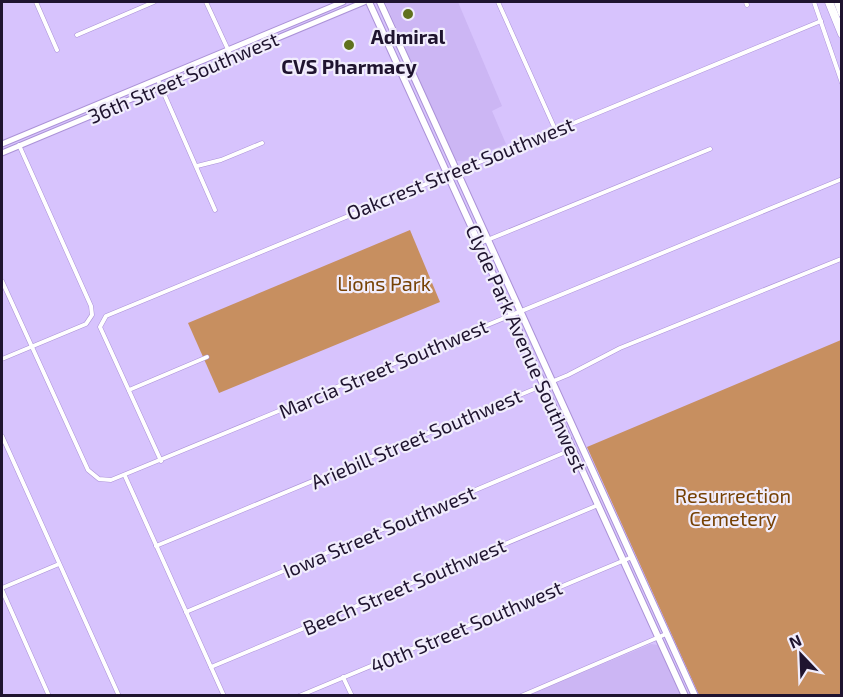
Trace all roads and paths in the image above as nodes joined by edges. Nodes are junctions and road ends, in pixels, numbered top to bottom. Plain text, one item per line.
1 (36, 2) edge
2 (154, 2) edge
3 (206, 2) edge
4 (343, 2) edge
5 (364, 2) edge
6 (369, 2) edge
7 (380, 2) edge
8 (498, 2) edge
9 (814, 2) edge
10 (829, 2) edge
11 (838, 2) edge
12 (842, 13) edge
13 (821, 21) junction
14 (842, 34) edge
15 (78, 35) dead end
16 (57, 50) dead end
17 (229, 53) junction
18 (158, 80) junction
19 (842, 83) edge
20 (162, 87) junction
21 (555, 129) junction
22 (262, 143) dead end
23 (2, 144) edge
24 (19, 146) junction
25 (710, 149) dead end
26 (2, 153) edge
27 (196, 166) junction
28 (457, 169) junction
29 (448, 173) junction
30 (842, 179) edge
31 (215, 210) dead end
32 (488, 239) junction
33 (480, 243) junction
34 (841, 259) edge
35 (2, 281) edge
36 (520, 311) junction
37 (512, 315) junction
38 (32, 347) junction
39 (207, 357) dead end
40 (2, 359) edge
41 (552, 381) junction
42 (543, 385) junction
43 (129, 390) junction
44 (2, 436) edge
45 (573, 449) junction
46 (161, 461) junction
47 (125, 476) junction
48 (598, 505) junction
49 (156, 546) junction
50 (632, 557) junction
51 (623, 561) junction
52 (59, 564) junction
53 (2, 589) edge
54 (186, 612) junction
55 (667, 634) junction
56 (658, 638) junction
57 (211, 667) junction
58 (344, 677) junction
59 (49, 696) edge
60 (119, 696) edge
61 (224, 696) edge
62 (299, 696) edge
63 (352, 696) edge
64 (521, 696) edge
65 (685, 696) edge
66 (695, 696) edge

1 - 16 street
2 - 15 street
3 - 17 street
4 - 17 street, 36th Street Southwest
5 - 17 street, 36th Street Southwest
6 - 29 main road, Clyde Park Avenue Southwest
7 - 28 main road, Clyde Park Avenue Southwest
8 - 21 street
9 - 13 street
10 - 14 highway
11 - 12 highway
13 - 19 street
13 - 21 street, Oakcrest Street Southwest
17 - 18 street, 36th Street Southwest
17 - 20 street, 36th Street Southwest
18 - 20 street
18 - 23 street, 36th Street Southwest
20 - 24 street, 36th Street Southwest
20 - 27 street
21 - 28 street, Oakcrest Street Southwest
22 - 27 street
24 - 26 street, 36th Street Southwest
24 - 38 street
25 - 32 street
27 - 31 street
28 - 29 street, Oakcrest Street Southwest
28 - 32 main road, Clyde Park Avenue Southwest
29 - 33 main road, Clyde Park Avenue Southwest
29 - 43 street, Oakcrest Street Southwest
30 - 36 street, Marcia Street Southwest
32 - 33 street
32 - 36 main road, Clyde Park Avenue Southwest
33 - 37 main road, Clyde Park Avenue Southwest
34 - 41 street, Ariebill Street Southwest
35 - 38 street
36 - 37 street, Marcia Street Southwest
36 - 41 main road, Clyde Park Avenue Southwest
37 - 42 main road, Clyde Park Avenue Southwest
37 - 46 street, Marcia Street Southwest
38 - 40 street
38 - 47 street, Marcia Street Southwest
39 - 43 street
41 - 42 street, Ariebill Street Southwest
41 - 50 main road, Clyde Park Avenue Southwest
42 - 45 main road, Clyde Park Avenue Southwest
42 - 49 street, Ariebill Street Southwest
43 - 46 street
44 - 52 street
45 - 48 main road, Clyde Park Avenue Southwest
45 - 54 street, Iowa Street Southwest
46 - 47 street, Marcia Street Southwest
47 - 49 street
48 - 51 main road, Clyde Park Avenue Southwest
48 - 57 street, Beech Street Southwest
49 - 54 street
50 - 51 street, 40th Street Southwest
50 - 55 main road, Clyde Park Avenue Southwest
51 - 56 main road, Clyde Park Avenue Southwest
51 - 58 street, 40th Street Southwest
52 - 53 street
52 - 60 street
53 - 59 street
54 - 57 street
55 - 56 street
55 - 66 main road, Clyde Park Avenue Southwest
56 - 64 street
56 - 65 main road, Clyde Park Avenue Southwest
57 - 61 street
58 - 62 street, 40th Street Southwest
58 - 63 street

